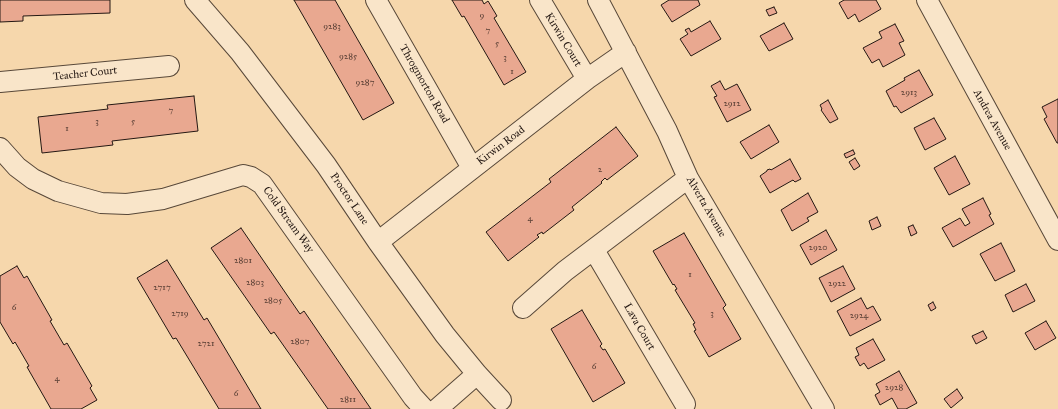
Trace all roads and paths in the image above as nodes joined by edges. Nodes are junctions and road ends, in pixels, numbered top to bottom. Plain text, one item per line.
1 (195, 0) edge
2 (376, 0) edge
3 (540, 0) edge
4 (598, 0) edge
5 (927, 0) edge
6 (626, 52) junction
7 (169, 66) dead end
8 (587, 80) junction
9 (0, 82) edge
10 (0, 148) edge
11 (472, 168) junction
12 (688, 178) junction
13 (1058, 240) edge
14 (378, 242) junction
15 (594, 250) junction
16 (523, 308) dead end
17 (477, 374) junction
18 (501, 400) dead end
19 (685, 404) dead end
20 (424, 409) edge
21 (437, 409) edge
22 (824, 409) edge

1 - 14 street, Proctor Lane
2 - 11 street, Throgmorton Road
3 - 8 street, Kirwin Court
4 - 6 street, Alverta Avenue
5 - 13 street, Andrea Avenue
6 - 8 street, Kirwin Road
6 - 12 street, Alverta Avenue
7 - 9 street, Teacher Court
8 - 11 street, Kirwin Road
10 - 20 street, Cold Stream Way
11 - 14 street, Kirwin Road
12 - 15 street
12 - 22 street, Alverta Avenue
14 - 17 street, Proctor Lane
15 - 16 street
15 - 19 street, Lava Court
17 - 18 street, Proctor Lane
17 - 21 street

